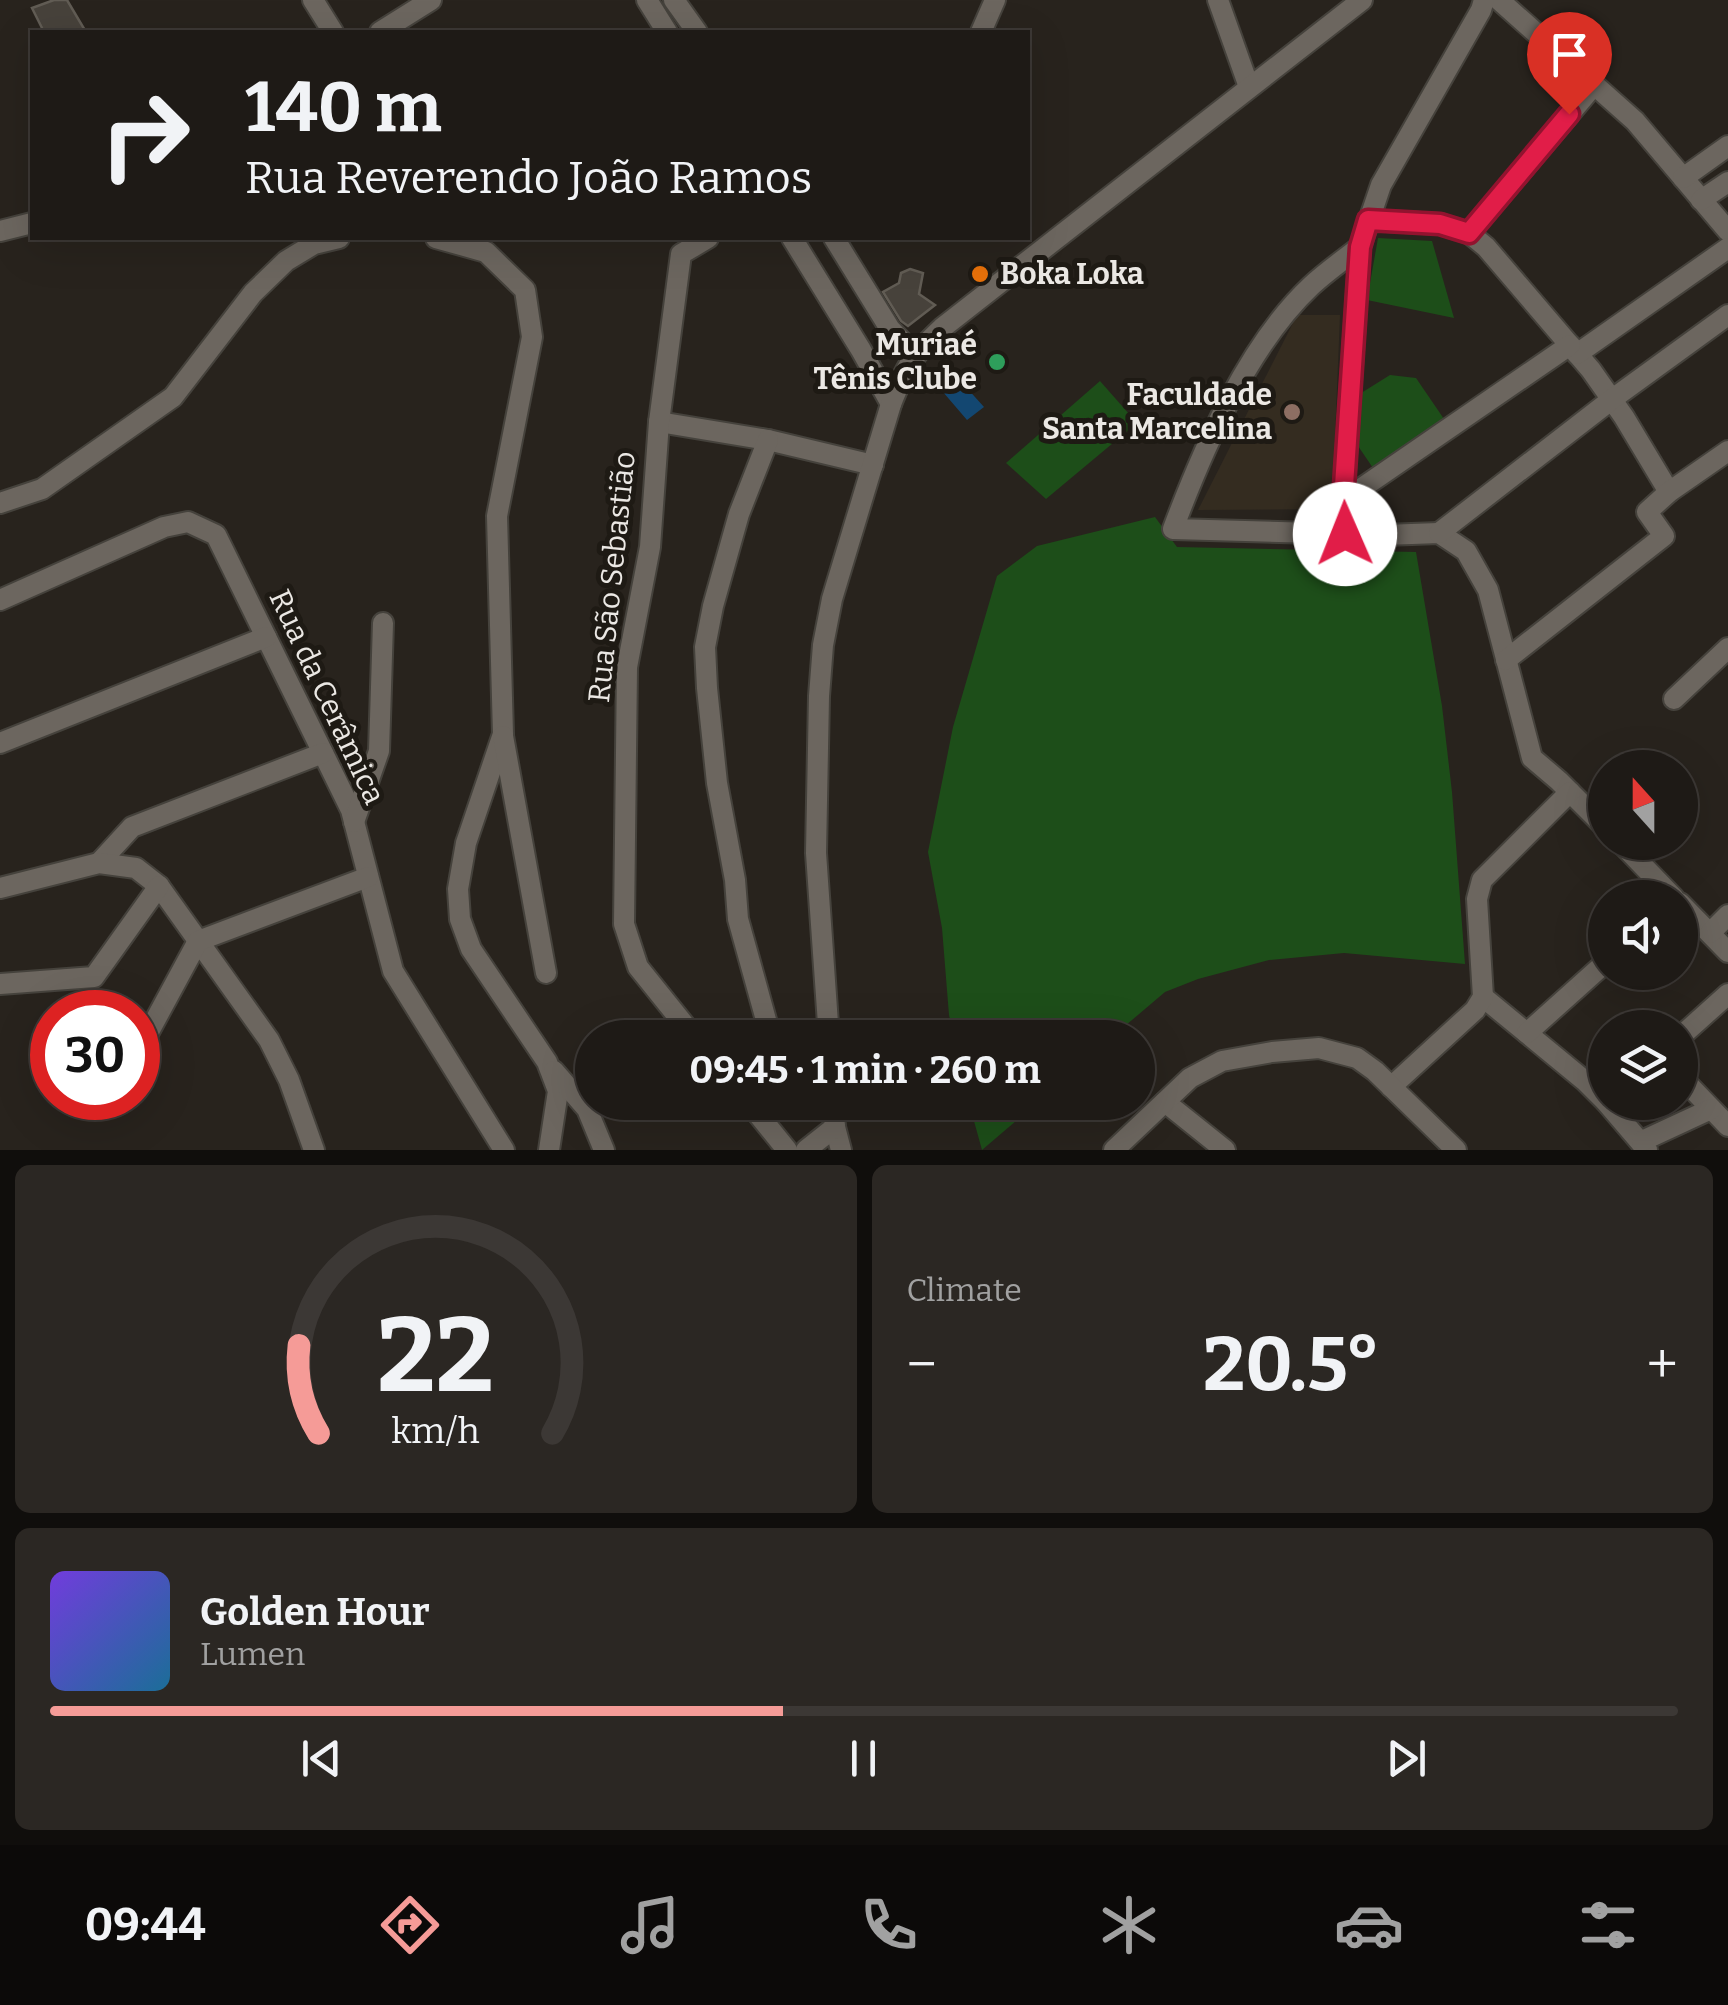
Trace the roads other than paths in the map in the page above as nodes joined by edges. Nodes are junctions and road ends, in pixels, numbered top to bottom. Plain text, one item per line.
1 (313, 0) edge
2 (431, 0) edge
3 (647, 0) edge
4 (674, 0) edge
5 (995, 0) edge
6 (1218, 0) edge
7 (1362, 0) edge
8 (1484, 0) edge
9 (1499, 0) edge
10 (333, 30) edge
11 (383, 30) edge
12 (666, 30) edge
13 (695, 30) edge
14 (982, 30) edge
15 (1594, 84) junction
16 (1249, 87) junction
17 (1728, 146) edge
18 (1683, 178) junction
19 (1728, 182) edge
20 (1702, 200) junction
21 (1368, 220) junction
22 (30, 224) edge
23 (0, 231) edge
24 (1728, 231) edge
25 (1469, 233) junction
26 (330, 240) edge
27 (443, 240) edge
28 (705, 240) edge
29 (793, 240) edge
30 (831, 240) edge
31 (835, 240) edge
32 (1360, 247) junction
33 (1728, 248) edge
34 (804, 258) junction
35 (1728, 315) edge
36 (1574, 350) junction
37 (914, 354) junction
38 (1612, 400) junction
39 (891, 404) junction
40 (659, 422) junction
41 (768, 440) junction
42 (1728, 451) edge
43 (872, 465) junction
44 (1669, 492) junction
45 (1343, 501) junction
46 (0, 502) edge
47 (1439, 533) junction
48 (1345, 534) junction
49 (0, 600) edge
50 (383, 623) dead end
51 (266, 637) junction
52 (1728, 648) edge
53 (1506, 660) junction
54 (1674, 699) dead end
55 (503, 734) junction
56 (0, 743) edge
57 (323, 754) junction
58 (1570, 792) junction
59 (1588, 810) edge
60 (354, 822) junction
61 (1637, 860) edge
62 (99, 863) junction
63 (368, 877) junction
64 (1657, 880) edge
65 (159, 886) junction
66 (0, 888) edge
67 (1728, 915) edge
68 (1698, 921) edge
69 (1710, 933) junction
70 (198, 941) junction
71 (1728, 952) edge
72 (546, 973) dead end
73 (1588, 978) edge
74 (0, 984) edge
75 (1728, 994) edge
76 (1483, 997) junction
77 (160, 1011) edge
78 (681, 1020) edge
79 (766, 1020) edge
80 (828, 1020) edge
81 (1698, 1021) edge
82 (1527, 1033) junction
83 (546, 1062) junction
84 (1588, 1083) edge
85 (1391, 1087) junction
86 (1698, 1095) edge
87 (1166, 1102) junction
88 (1711, 1109) junction
89 (763, 1120) edge
90 (834, 1120) edge
91 (1622, 1120) edge
92 (1728, 1126) edge
93 (835, 1127) junction
94 (1644, 1145) edge
95 (314, 1150) edge
96 (504, 1150) edge
97 (548, 1150) edge
98 (604, 1150) edge
99 (788, 1150) edge
100 (806, 1150) edge
101 (841, 1150) edge
102 (1114, 1150) edge
103 (1225, 1150) edge
104 (1456, 1150) edge

1 - 10 street
2 - 11 street
3 - 12 street
4 - 13 street
5 - 14 street
6 - 16 street
7 - 16 street
8 - 21 street
9 - 15 street
15 - 18 street
15 - 25 street
16 - 37 street
17 - 18 street
18 - 20 street
19 - 20 street
20 - 24 street
21 - 25 street
21 - 32 street
22 - 23 street
25 - 36 street
26 - 46 street
27 - 55 street
28 - 40 street, Rua São Sebastião
29 - 34 street
30 - 34 street
31 - 37 street
32 - 45 street
32 - 48 street
33 - 36 street
34 - 39 street
35 - 38 street
36 - 38 street
36 - 45 street
37 - 39 street
38 - 44 street
38 - 47 street
39 - 43 street
40 - 41 street
40 - 78 street, Rua São Sebastião
41 - 43 street
41 - 79 street
42 - 44 street
43 - 80 street
44 - 53 street
45 - 48 street
47 - 48 street
47 - 53 street
49 - 51 street, Rua da Cerâmica
50 - 60 street
51 - 56 street
51 - 57 street, Rua da Cerâmica
52 - 54 street
53 - 58 street
55 - 72 street
55 - 83 street
57 - 60 street, Rua da Cerâmica
57 - 62 street
58 - 59 street
58 - 76 street
60 - 63 street, Rua da Cerâmica
61 - 64 street
62 - 65 street
62 - 66 street
63 - 70 street
63 - 96 street, Rua da Cerâmica
65 - 70 street
65 - 74 street
67 - 69 street
68 - 69 street
69 - 71 street
70 - 77 street
70 - 95 street
73 - 82 street
75 - 81 street
76 - 82 street
76 - 85 street
82 - 84 street
83 - 97 street
83 - 98 street
85 - 87 street
85 - 104 street
86 - 88 street
87 - 102 street
87 - 103 street
88 - 92 street
88 - 94 street
89 - 99 street
90 - 93 street
91 - 94 street
93 - 100 street
93 - 101 street

